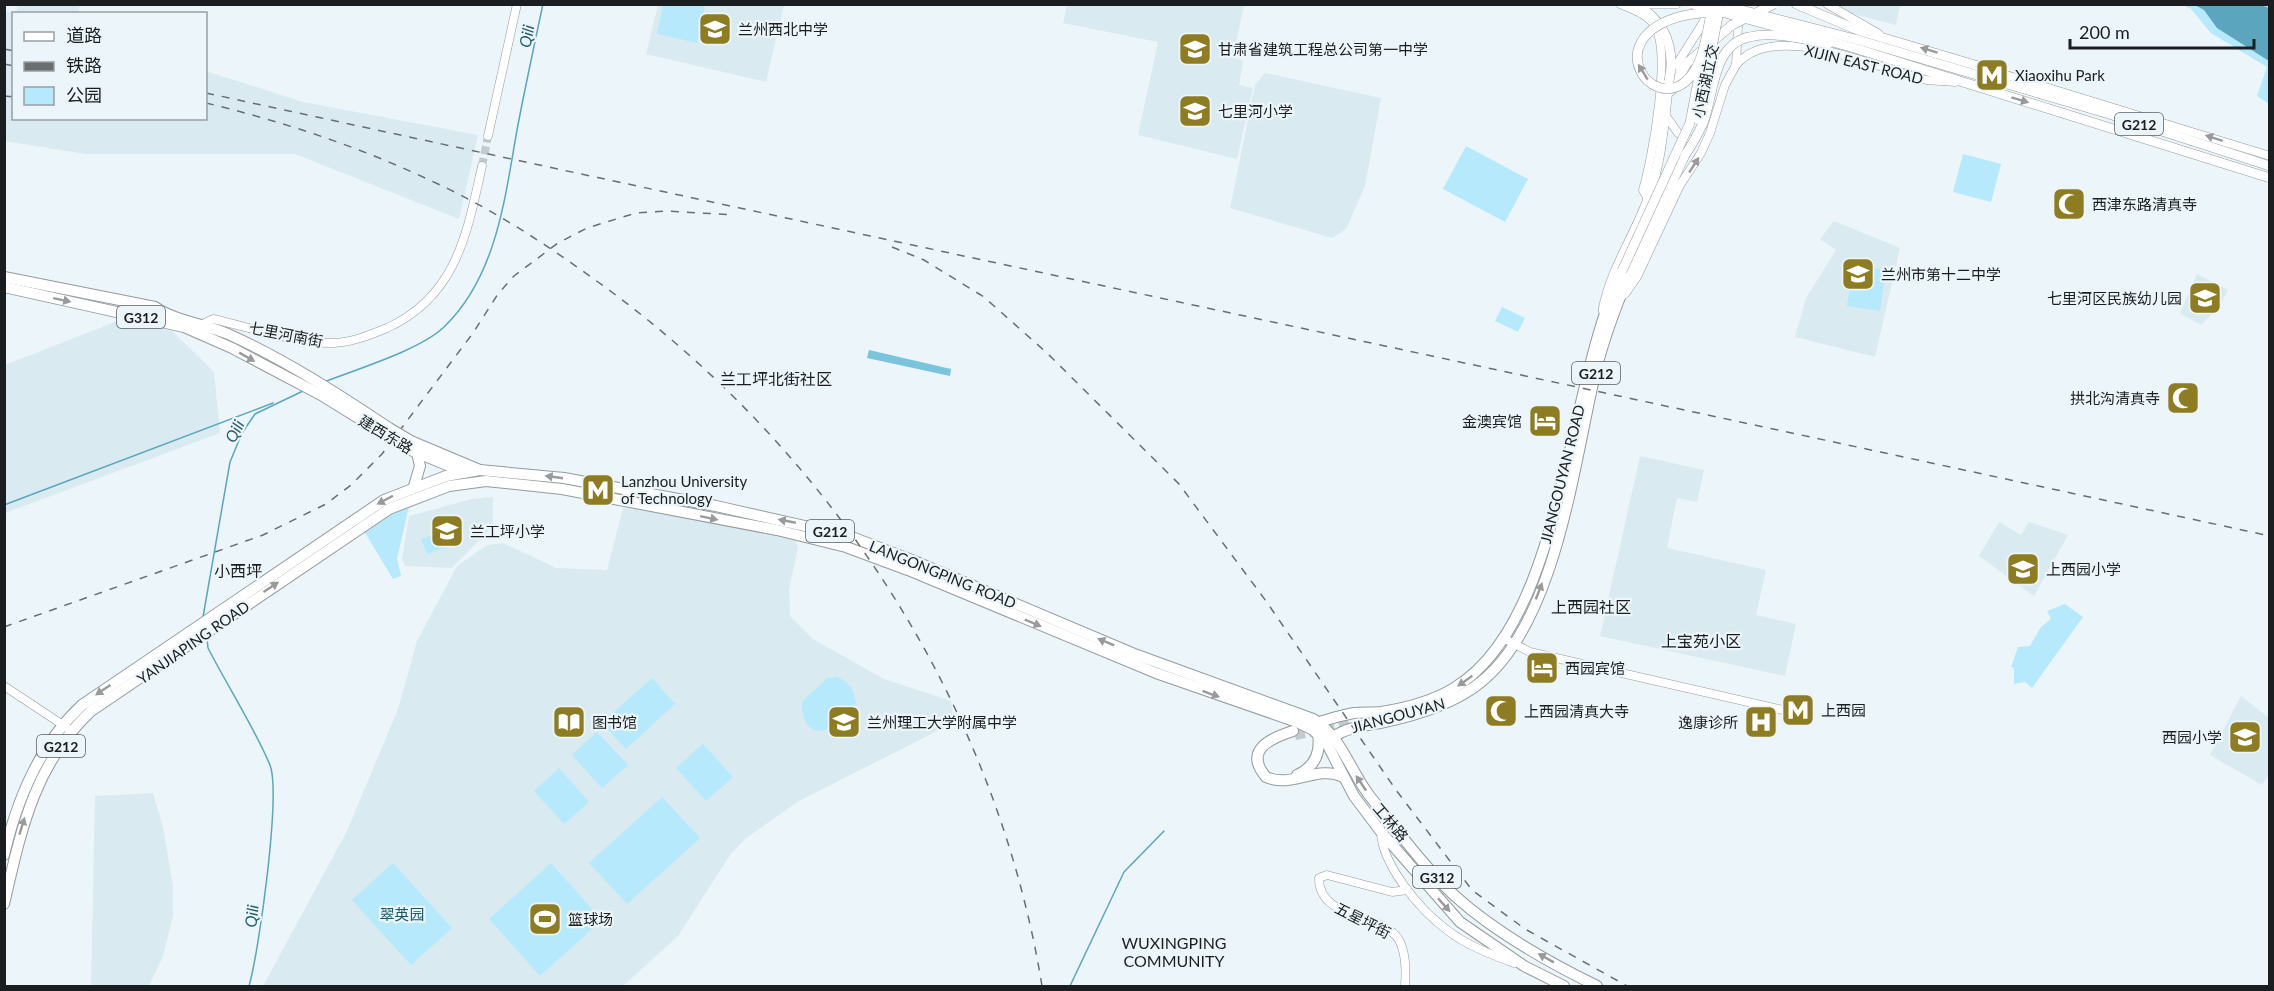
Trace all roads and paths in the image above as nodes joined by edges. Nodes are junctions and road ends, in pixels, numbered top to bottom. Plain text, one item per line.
1 (517, 4) edge
2 (1620, 4) edge
3 (1636, 4) edge
4 (1649, 4) edge
5 (1676, 4) edge
6 (1692, 4) edge
7 (1711, 4) edge
8 (1739, 4) edge
9 (1774, 4) edge
10 (1796, 4) edge
11 (1812, 4) edge
12 (1827, 4) edge
13 (1722, 7) edge
14 (1830, 18) junction
15 (1705, 37) junction
16 (1883, 37) junction
17 (1853, 43) junction
18 (1736, 64) junction
19 (1904, 64) junction
20 (1985, 68) junction
21 (1963, 82) junction
22 (2008, 84) junction
23 (1664, 95) junction
24 (1666, 116) junction
25 (1710, 134) junction
26 (488, 136) tunnel mouth
27 (1685, 156) junction
28 (2270, 156) edge
29 (482, 166) tunnel mouth
30 (2270, 166) edge
31 (2270, 178) edge
32 (1648, 199) junction
33 (1626, 273) junction
34 (4, 277) edge
35 (4, 287) edge
36 (1615, 308) junction
37 (1602, 318) junction
38 (203, 324) junction
39 (386, 431) junction
40 (412, 448) junction
41 (432, 450) junction
42 (436, 461) junction
43 (480, 471) junction
44 (466, 473) junction
45 (436, 479) junction
46 (486, 481) junction
47 (416, 491) junction
48 (1510, 642) junction
49 (4, 687) edge
50 (1786, 711) dead end
51 (1380, 712) junction
52 (1339, 717) junction
53 (1319, 722) junction
54 (1350, 724) junction
55 (66, 727) junction
56 (1318, 734) junction
57 (1333, 737) junction
58 (1344, 777) junction
59 (1381, 832) junction
60 (4, 855) edge
61 (1407, 890) junction
62 (4, 904) edge
63 (1524, 966) junction
64 (1405, 987) edge
65 (1564, 987) edge
66 (1597, 987) edge

1 - 26 street
2 - 23 street
3 - 23 main road, bridge
4 - 5 main road
6 - 13 main road, bridge
7 - 15 main road, 小西湖立交, bridge
7 - 23 street
8 - 18 street
9 - 23 main road, bridge
10 - 14 main road
11 - 14 main road
12 - 16 street
15 -> 13 main road, bridge
13 - 17 main road, bridge
13 - 27 main road, 小西湖立交, bridge
14 - 16 main road
15 - 33 main road, bridge
20 -> 16 main road
17 - 19 main road
17 - 22 main road
18 - 21 street, XIJIN EAST ROAD
18 - 25 street
19 - 21 main road, XIJIN EAST ROAD / G212
19 - 27 main road, bridge
20 - 22 main road
28 -> 20 street
21 -> 31 main road, XIJIN EAST ROAD / G212
22 - 30 main road, G212
23 - 24 main road
23 - 32 street
24 - 25 street
24 - 32 main road
36 -> 25 street
27 - 33 main road, G212
29 - 38 street, 七里河南街
32 - 37 main road
33 - 36 highway, JIANGOUYAN ROAD / G212
33 - 37 highway, JIANGOUYAN ROAD / G212
34 - 38 highway, G312
35 -> 39 highway, 建西东路 / G312
48 -> 36 highway, JIANGOUYAN ROAD / G212
37 - 48 highway, JIANGOUYAN ROAD / G212
38 - 39 highway, 建西东路 / G312
39 - 40 highway, 建西东路 / G312, bridge
40 - 41 highway, 建西东路 / G312
40 - 42 highway, 建西东路 / G312
40 - 47 highway
41 - 42 highway
41 - 43 highway, 建西东路 / G312
42 - 44 highway, 建西东路 / G312
42 - 45 highway
43 - 44 highway, G212
53 -> 43 highway, LANGONGPING ROAD / G212
44 - 45 highway, G212
44 - 46 highway, 建西东路 / G312
45 - 47 highway
46 - 47 highway, YANJIAPING ROAD / G212
46 -> 56 highway, LANGONGPING ROAD / G212
47 - 55 highway, YANJIAPING ROAD / G212
48 - 50 street
48 -> 51 highway, JIANGOUYAN / G212
48 - 54 highway, JIANGOUYAN / G212
49 - 55 street
51 - 52 highway, JIANGOUYAN / G212
51 - 54 highway
52 - 53 highway, JIANGOUYAN / G212
52 - 54 highway
53 - 57 highway, 工林路 / G312
54 - 57 highway, JIANGOUYAN
55 - 60 highway, YANJIAPING ROAD / G212
62 -> 55 highway, YANJIAPING ROAD / G212
56 - 58 highway, 工林路 / G312
56 - 58 highway
66 -> 57 highway, 工林路 / G312
58 - 59 highway, 工林路 / G312
59 - 61 street
59 -> 63 highway, 工林路 / G312
61 - 63 street
61 - 64 street, 五星坪街
63 - 65 highway, 工林路 / G312

